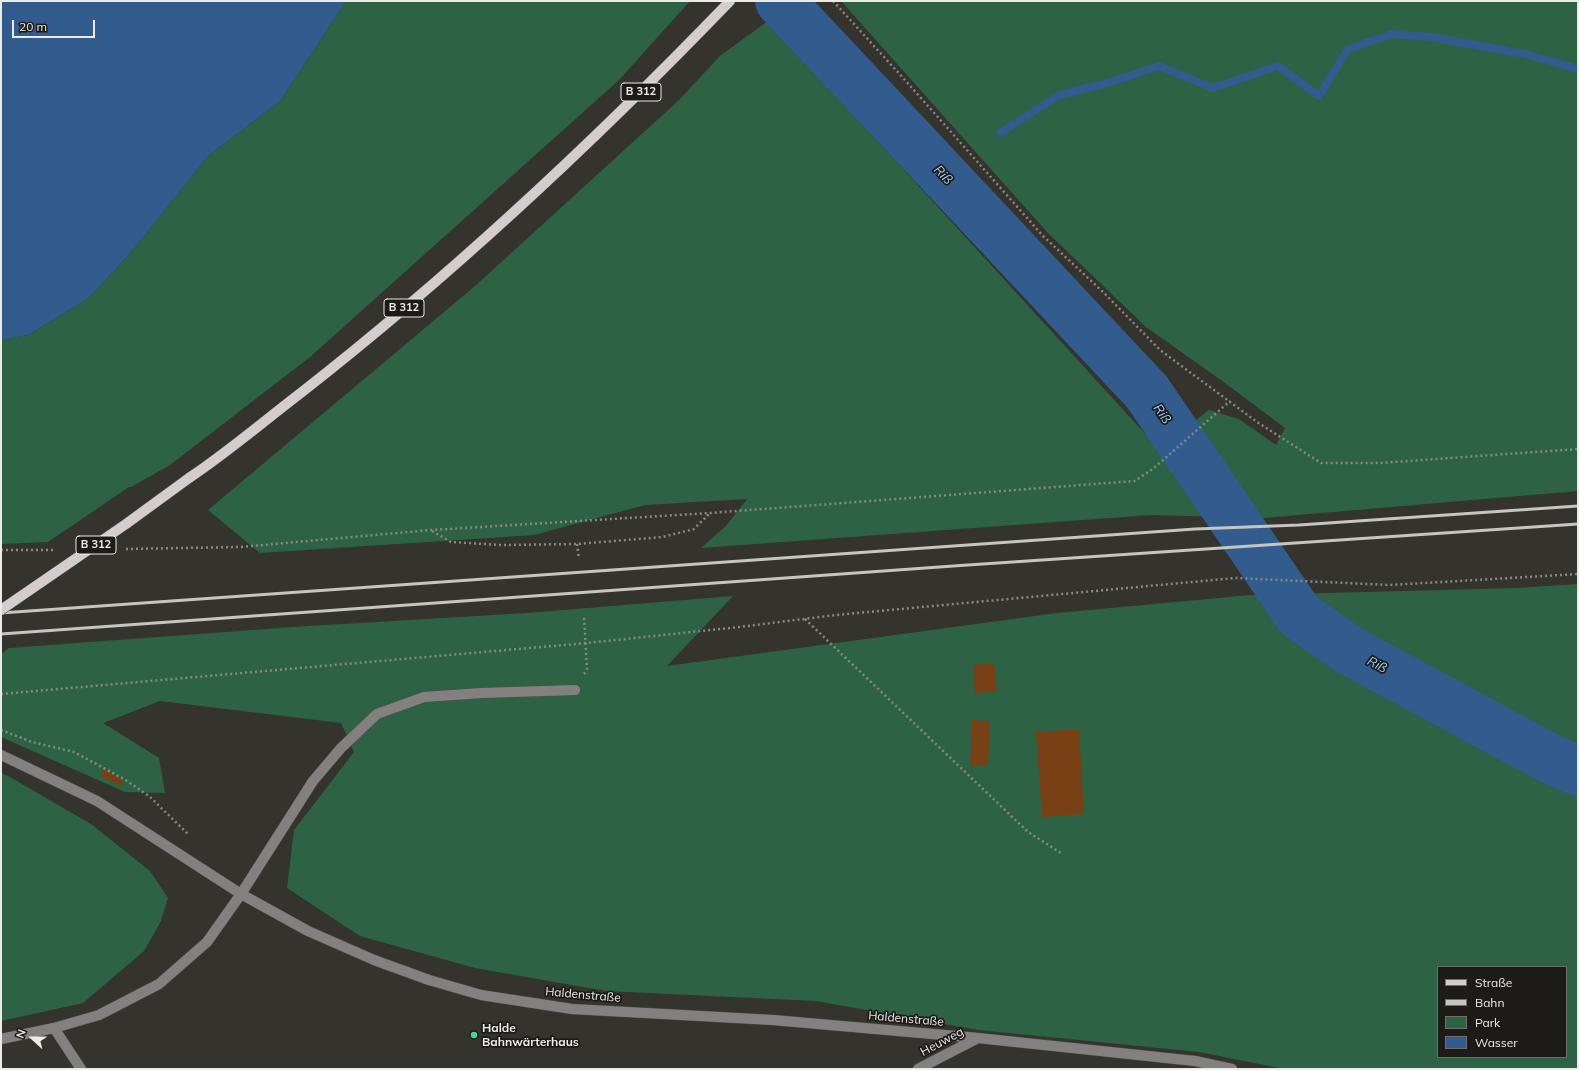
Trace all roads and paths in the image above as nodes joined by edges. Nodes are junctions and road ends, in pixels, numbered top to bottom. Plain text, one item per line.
1 (730, 1) edge
2 (833, 1) edge
3 (1230, 401) junction
4 (1578, 449) edge
5 (710, 513) junction
6 (431, 530) junction
7 (577, 544) junction
8 (121, 549) dead end
9 (1, 550) edge
10 (57, 550) dead end
11 (579, 559) dead end
12 (1578, 574) edge
13 (1, 610) edge
14 (584, 616) dead end
15 (805, 619) junction
16 (586, 644) junction
17 (574, 690) joint
18 (1, 694) edge
19 (1, 755) edge
20 (1061, 853) dead end
21 (241, 894) junction
22 (54, 1028) junction
23 (1, 1038) edge
24 (978, 1038) junction
25 (81, 1069) edge
26 (918, 1069) edge
27 (1232, 1069) edge

1 - 13 main road, B 312, bridge
2 - 3 path
3 - 4 path
3 - 5 path
5 - 6 path
5 - 7 path
6 - 7 path
6 - 8 path
7 - 11 path
9 - 10 path
12 - 15 path
14 - 16 path
15 - 16 path
15 - 20 path
16 - 17 path
16 - 18 path
17 - 21 street
19 - 21 street, Haldenstraße
21 - 22 street
21 - 24 street, Haldenstraße
22 - 23 street
22 - 25 street
24 - 26 street, Heuweg
24 - 27 street, Haldenstraße

